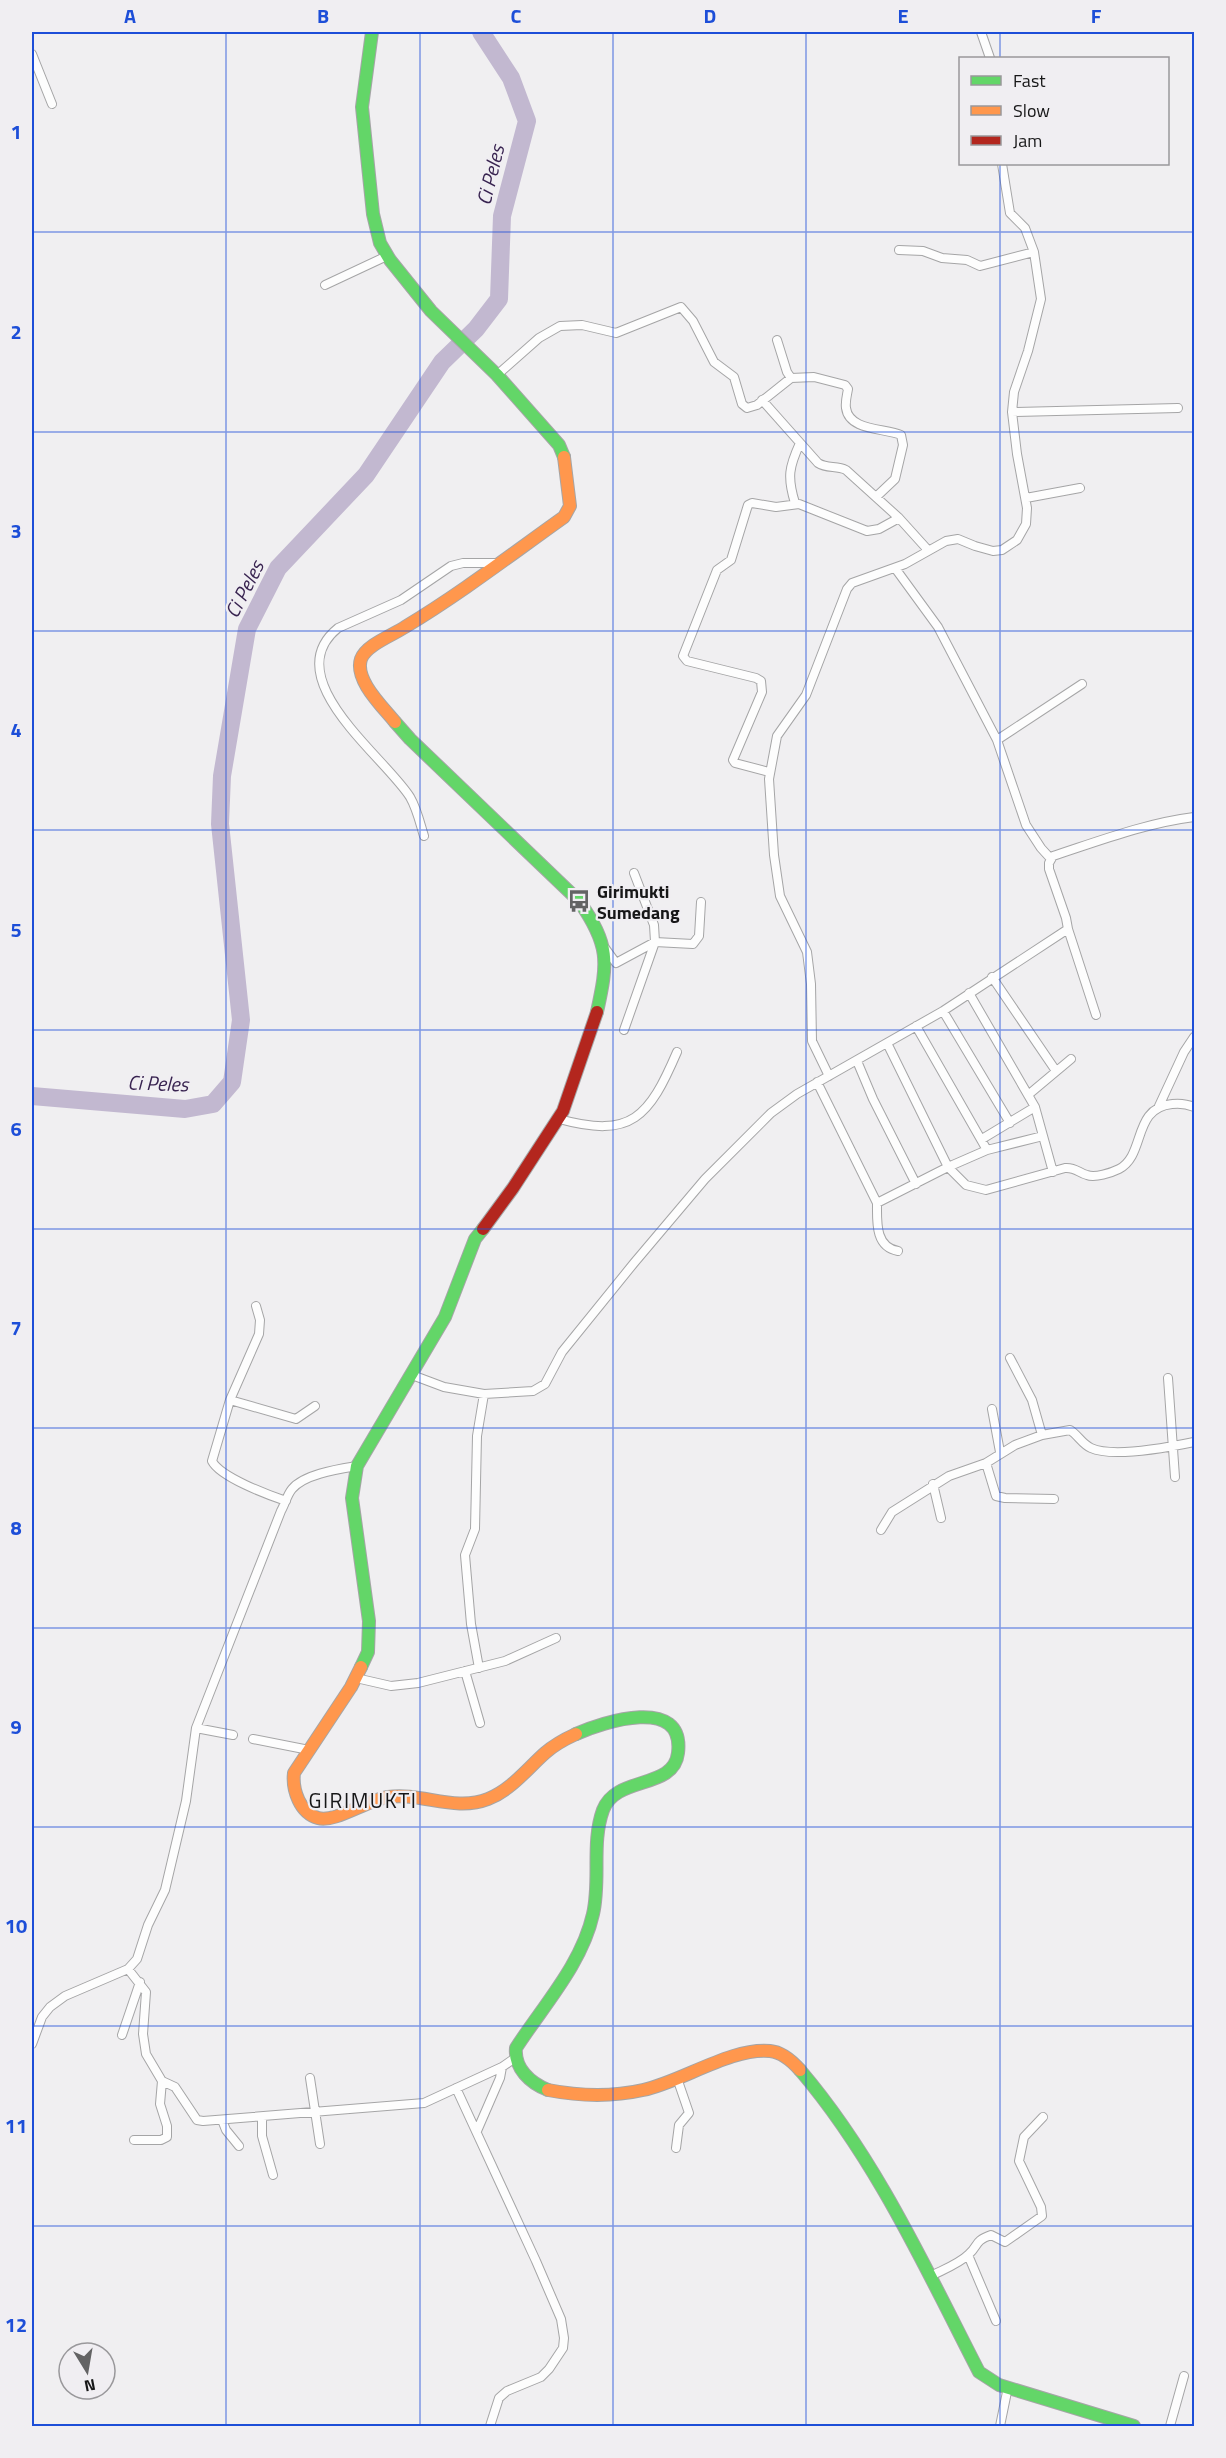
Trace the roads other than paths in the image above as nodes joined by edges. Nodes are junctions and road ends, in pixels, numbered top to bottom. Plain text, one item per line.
1 (372, 32) edge
2 (981, 32) edge
3 (32, 54) edge
4 (990, 57) edge
5 (52, 104) dead end
6 (1002, 165) edge
7 (899, 250) dead end
8 (1034, 252) junction
9 (387, 256) junction
10 (325, 285) dead end
11 (777, 340) dead end
12 (497, 375) junction
13 (791, 378) junction
14 (762, 400) junction
15 (1178, 408) dead end
16 (1012, 412) junction
17 (800, 443) junction
18 (1080, 488) dead end
19 (876, 497) junction
20 (1026, 498) junction
21 (795, 503) junction
22 (899, 518) junction
23 (927, 549) junction
24 (498, 563) junction
25 (895, 568) junction
26 (1082, 684) dead end
27 (998, 740) junction
28 (770, 772) junction
29 (1194, 817) edge
30 (424, 836) dead end
31 (1051, 859) junction
32 (634, 873) dead end
33 (700, 902) dead end
34 (1068, 928) junction
35 (655, 942) junction
36 (603, 945) junction
37 (992, 977) junction
38 (969, 993) junction
39 (944, 1011) junction
40 (1096, 1015) dead end
41 (916, 1026) junction
42 (624, 1030) dead end
43 (1194, 1037) edge
44 (888, 1043) junction
45 (677, 1052) dead end
46 (1071, 1059) dead end
47 (857, 1061) junction
48 (1056, 1071) junction
49 (829, 1076) junction
50 (817, 1082) junction
51 (1028, 1095) junction
52 (1159, 1106) junction
53 (1035, 1107) junction
54 (1194, 1107) edge
55 (559, 1119) junction
56 (1010, 1123) junction
57 (1043, 1136) junction
58 (982, 1139) junction
59 (987, 1150) junction
60 (948, 1167) junction
61 (1053, 1172) junction
62 (916, 1184) junction
63 (878, 1203) junction
64 (898, 1251) dead end
65 (256, 1306) dead end
66 (1010, 1358) dead end
67 (412, 1376) junction
68 (1168, 1378) dead end
69 (484, 1394) junction
70 (230, 1400) junction
71 (315, 1406) dead end
72 (992, 1409) dead end
73 (1042, 1435) junction
74 (1194, 1442) edge
75 (1174, 1446) junction
76 (1000, 1452) junction
77 (986, 1463) junction
78 (357, 1466) junction
79 (1175, 1477) dead end
80 (933, 1484) junction
81 (1054, 1499) dead end
82 (286, 1501) junction
83 (941, 1518) dead end
84 (881, 1530) dead end
85 (556, 1638) dead end
86 (479, 1668) junction
87 (465, 1671) junction
88 (356, 1678) junction
89 (480, 1723) dead end
90 (196, 1728) junction
91 (233, 1735) dead end
92 (253, 1739) dead end
93 (309, 1750) junction
94 (128, 1969) junction
95 (140, 1982) junction
96 (122, 2035) dead end
97 (32, 2044) edge
98 (515, 2058) junction
99 (502, 2067) junction
100 (310, 2078) dead end
101 (677, 2078) junction
102 (162, 2081) junction
103 (456, 2088) junction
104 (315, 2113) junction
105 (262, 2117) junction
106 (1043, 2117) dead end
107 (222, 2120) junction
108 (477, 2131) junction
109 (134, 2140) dead end
110 (320, 2144) dead end
111 (239, 2146) dead end
112 (676, 2148) dead end
113 (273, 2175) dead end
114 (968, 2255) junction
115 (929, 2277) junction
116 (996, 2321) dead end
117 (1184, 2376) dead end
118 (1008, 2387) junction
119 (490, 2427) edge
120 (1000, 2427) edge
121 (1134, 2427) edge
122 (1170, 2427) edge

1 - 9 main road
2 - 4 street
3 - 5 street
6 - 8 street
7 - 8 street
8 - 16 street
9 - 10 street
9 - 12 main road
11 - 13 street
12 - 14 street
12 - 24 main road
13 - 14 street
13 - 19 street
14 - 17 street
15 - 16 street
16 - 20 street
17 - 19 street
17 - 21 street
18 - 20 street
19 - 22 street
20 - 23 street
21 - 22 street
21 - 28 street
22 - 23 street
23 - 25 street
24 - 30 street
24 - 36 main road
25 - 27 street
25 - 28 street
26 - 27 street
27 - 31 street
28 - 49 street
29 - 31 street
31 - 34 street
32 - 35 street
33 - 35 street
34 - 37 street
34 - 40 street
35 - 36 street
35 - 42 street
36 - 55 main road
37 - 38 street
37 - 48 street
38 - 39 street
38 - 51 street
39 - 41 street
39 - 56 street
41 - 44 street
41 - 58 street
43 - 52 street
44 - 47 street
44 - 60 street
45 - 55 street
46 - 48 street
47 - 49 street
47 - 62 street
48 - 51 street
49 - 50 street
50 - 63 street
50 - 69 street
51 - 53 street
52 - 54 street
52 - 61 street
53 - 56 street
53 - 57 street
55 - 67 main road
56 - 58 street
57 - 59 street
57 - 61 street
58 - 59 street
59 - 60 street
60 - 61 street
60 - 62 street
62 - 63 street
63 - 64 street
65 - 70 street
66 - 73 street
67 - 69 street
67 - 78 main road
68 - 75 street
69 - 86 street
70 - 71 street
70 - 82 street
72 - 76 street
73 - 75 street
73 - 76 street
74 - 75 street
75 - 79 street
76 - 77 street
77 - 80 street
77 - 81 street
78 - 82 street
78 - 88 main road
80 - 83 street
80 - 84 street
82 - 90 street
85 - 86 street
86 - 87 street
87 - 88 street
87 - 89 street
88 - 93 main road
90 - 91 street
90 - 94 street
92 - 93 street
93 - 98 main road
94 - 95 street
94 - 97 street
95 - 96 street
95 - 102 street
98 - 99 street
98 - 101 main road
99 - 103 street
99 - 108 street
100 - 104 street
101 - 112 street
101 - 115 main road
102 - 107 street
102 - 109 street
103 - 104 street
103 - 108 street
104 - 105 street
104 - 110 street
105 - 107 street
105 - 113 street
106 - 114 street
107 - 111 street
108 - 119 street
114 - 115 street
114 - 116 street
115 - 118 main road
117 - 122 street
118 - 120 street
118 - 121 main road

